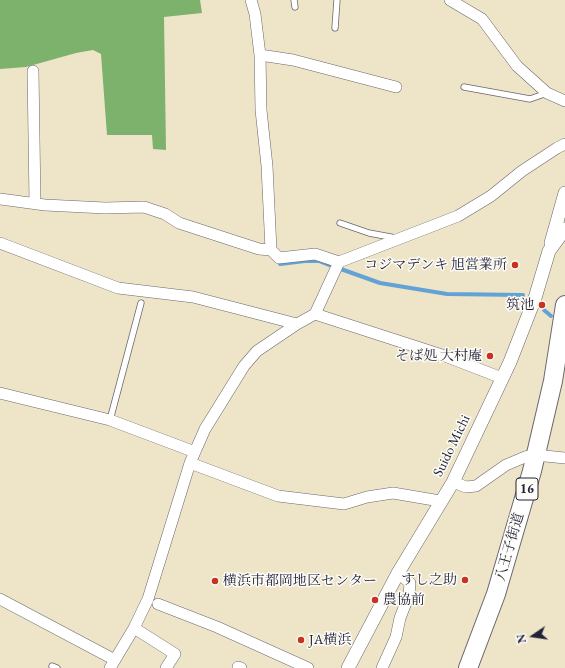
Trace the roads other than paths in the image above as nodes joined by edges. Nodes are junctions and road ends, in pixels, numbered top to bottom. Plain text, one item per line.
1 (251, 0) edge
2 (294, 0) edge
3 (337, 0) edge
4 (450, 0) edge
5 (295, 7) dead end
6 (335, 28) dead end
7 (260, 55) junction
8 (32, 71) dead end
9 (464, 87) dead end
10 (396, 88) dead end
11 (548, 93) junction
12 (565, 101) edge
13 (565, 144) edge
14 (565, 193) edge
15 (0, 199) edge
16 (35, 203) junction
17 (340, 223) dead end
18 (565, 229) edge
19 (400, 238) junction
20 (0, 243) edge
21 (271, 250) junction
22 (549, 251) junction
23 (339, 262) junction
24 (141, 303) dead end
25 (565, 305) edge
26 (315, 314) junction
27 (297, 324) junction
28 (502, 378) junction
29 (559, 382) edge
30 (0, 393) edge
31 (110, 420) junction
32 (195, 452) junction
33 (535, 455) junction
34 (565, 458) edge
35 (190, 463) junction
36 (453, 482) junction
37 (440, 501) junction
38 (398, 574) junction
39 (0, 599) edge
40 (158, 604) dead end
41 (134, 628) junction
42 (112, 664) edge
43 (166, 668) edge
44 (308, 668) edge
45 (348, 668) edge
46 (382, 668) edge
47 (468, 668) edge

1 - 7 street
2 - 5 lane
3 - 6 lane
4 - 11 street
7 - 10 street
7 - 21 street
8 - 16 street
9 - 11 lane
11 - 12 street
13 - 19 street
14 - 22 street
15 - 16 street
16 - 21 street
17 - 19 lane
18 - 22 street, Suido Michi
19 - 23 street
20 - 27 street
21 - 23 street
22 - 28 street, Suido Michi
23 - 26 street
24 - 31 lane
25 - 29 highway, 八王子街道 / 16
26 - 27 street
26 - 28 street
27 - 32 street
28 - 36 street, Suido Michi
29 - 33 highway, 八王子街道 / 16
30 - 31 street
31 - 32 street
32 - 35 street
33 - 34 street
33 - 36 street
33 - 47 highway, 八王子街道 / 16
35 - 37 street
35 - 41 street
36 - 37 street, Suido Michi
37 - 38 street, Suido Michi
38 - 45 street, Suido Michi
38 - 46 street
39 - 42 street
40 - 44 street
41 - 42 street
41 - 43 street

